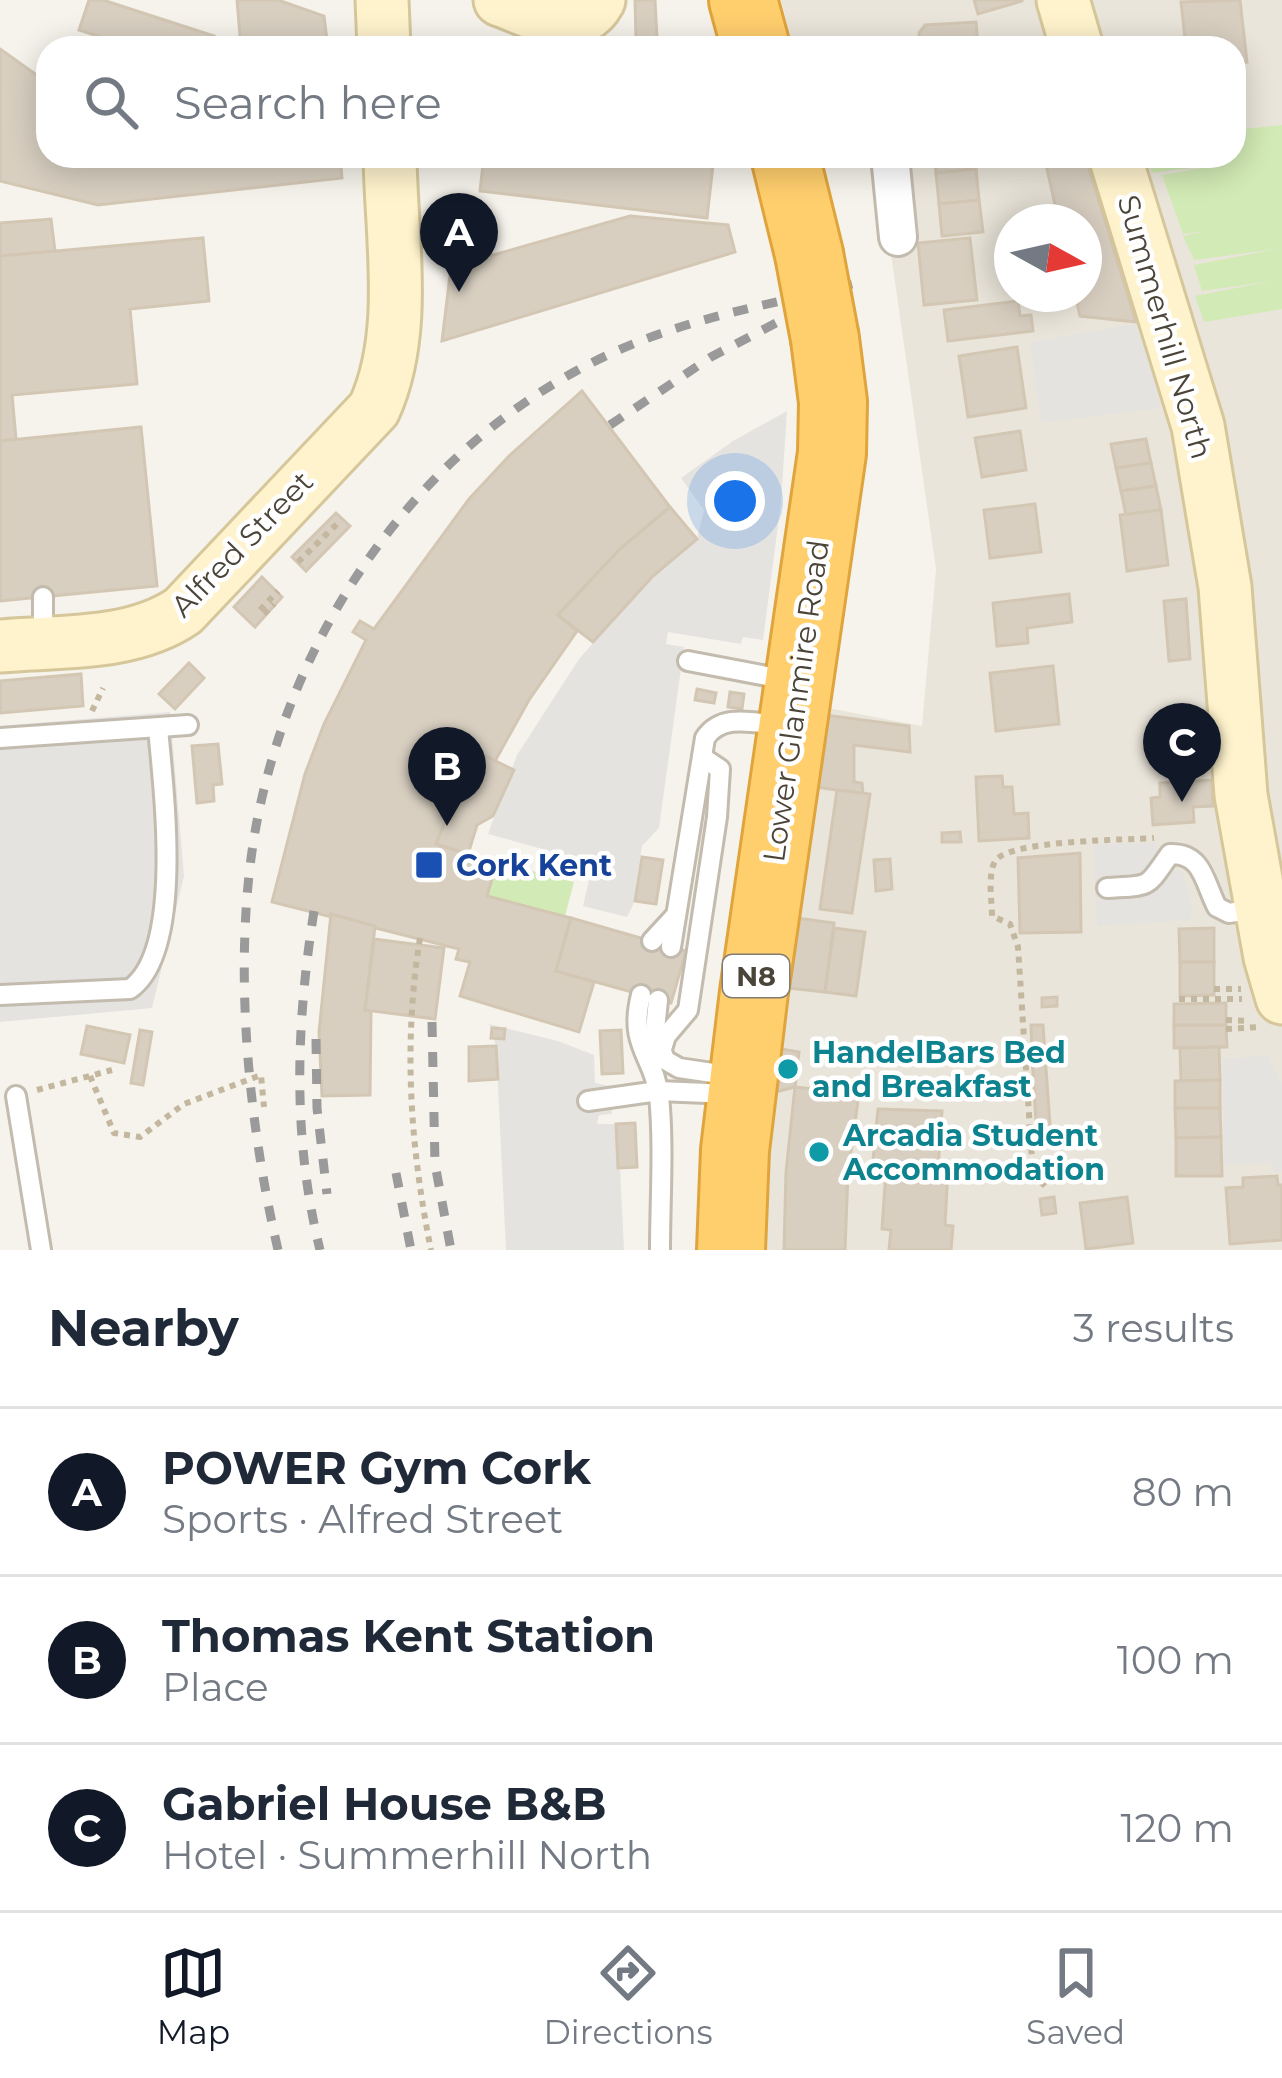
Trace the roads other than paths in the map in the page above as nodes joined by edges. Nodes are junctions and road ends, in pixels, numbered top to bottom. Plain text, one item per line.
1 (382, 0) edge
2 (500, 0) edge
3 (743, 0) edge
4 (1063, 0) edge
5 (586, 11) edge
6 (384, 36) edge
7 (753, 36) edge
8 (1074, 36) edge
9 (390, 168) edge
10 (788, 168) edge
11 (891, 168) edge
12 (1119, 168) edge
13 (898, 237) dead end
14 (29, 629) edge
15 (688, 661) dead end
16 (794, 704) junction
17 (188, 725) dead end
18 (158, 728) junction
19 (0, 738) edge
20 (702, 757) junction
21 (1107, 888) dead end
22 (1261, 909) junction
23 (662, 944) dead end
24 (0, 995) edge
25 (1266, 1007) edge
26 (662, 1052) junction
27 (743, 1086) junction
28 (658, 1091) junction
29 (16, 1096) road end
30 (588, 1101) dead end
31 (41, 1250) edge
32 (661, 1250) edge
33 (731, 1250) edge

1 - 6 main road
2 - 5 main road
3 - 7 highway
4 - 8 main road
9 - 14 main road, Alfred Street
10 - 16 highway, Lower Glanmire Road / N8, bridge
11 - 13 street
12 - 22 main road, Summerhill North
15 - 16 lane
16 - 20 lane
16 - 27 highway, Lower Glanmire Road / N8
17 - 18 lane
18 - 19 lane
18 - 24 lane
20 - 23 lane
20 - 26 lane
21 - 22 lane
22 - 25 main road, Summerhill North
26 - 27 lane
26 - 28 lane
27 - 28 lane
27 - 33 highway, Lower Glanmire Road / N8
28 - 30 lane
28 - 32 lane
29 - 31 lane

